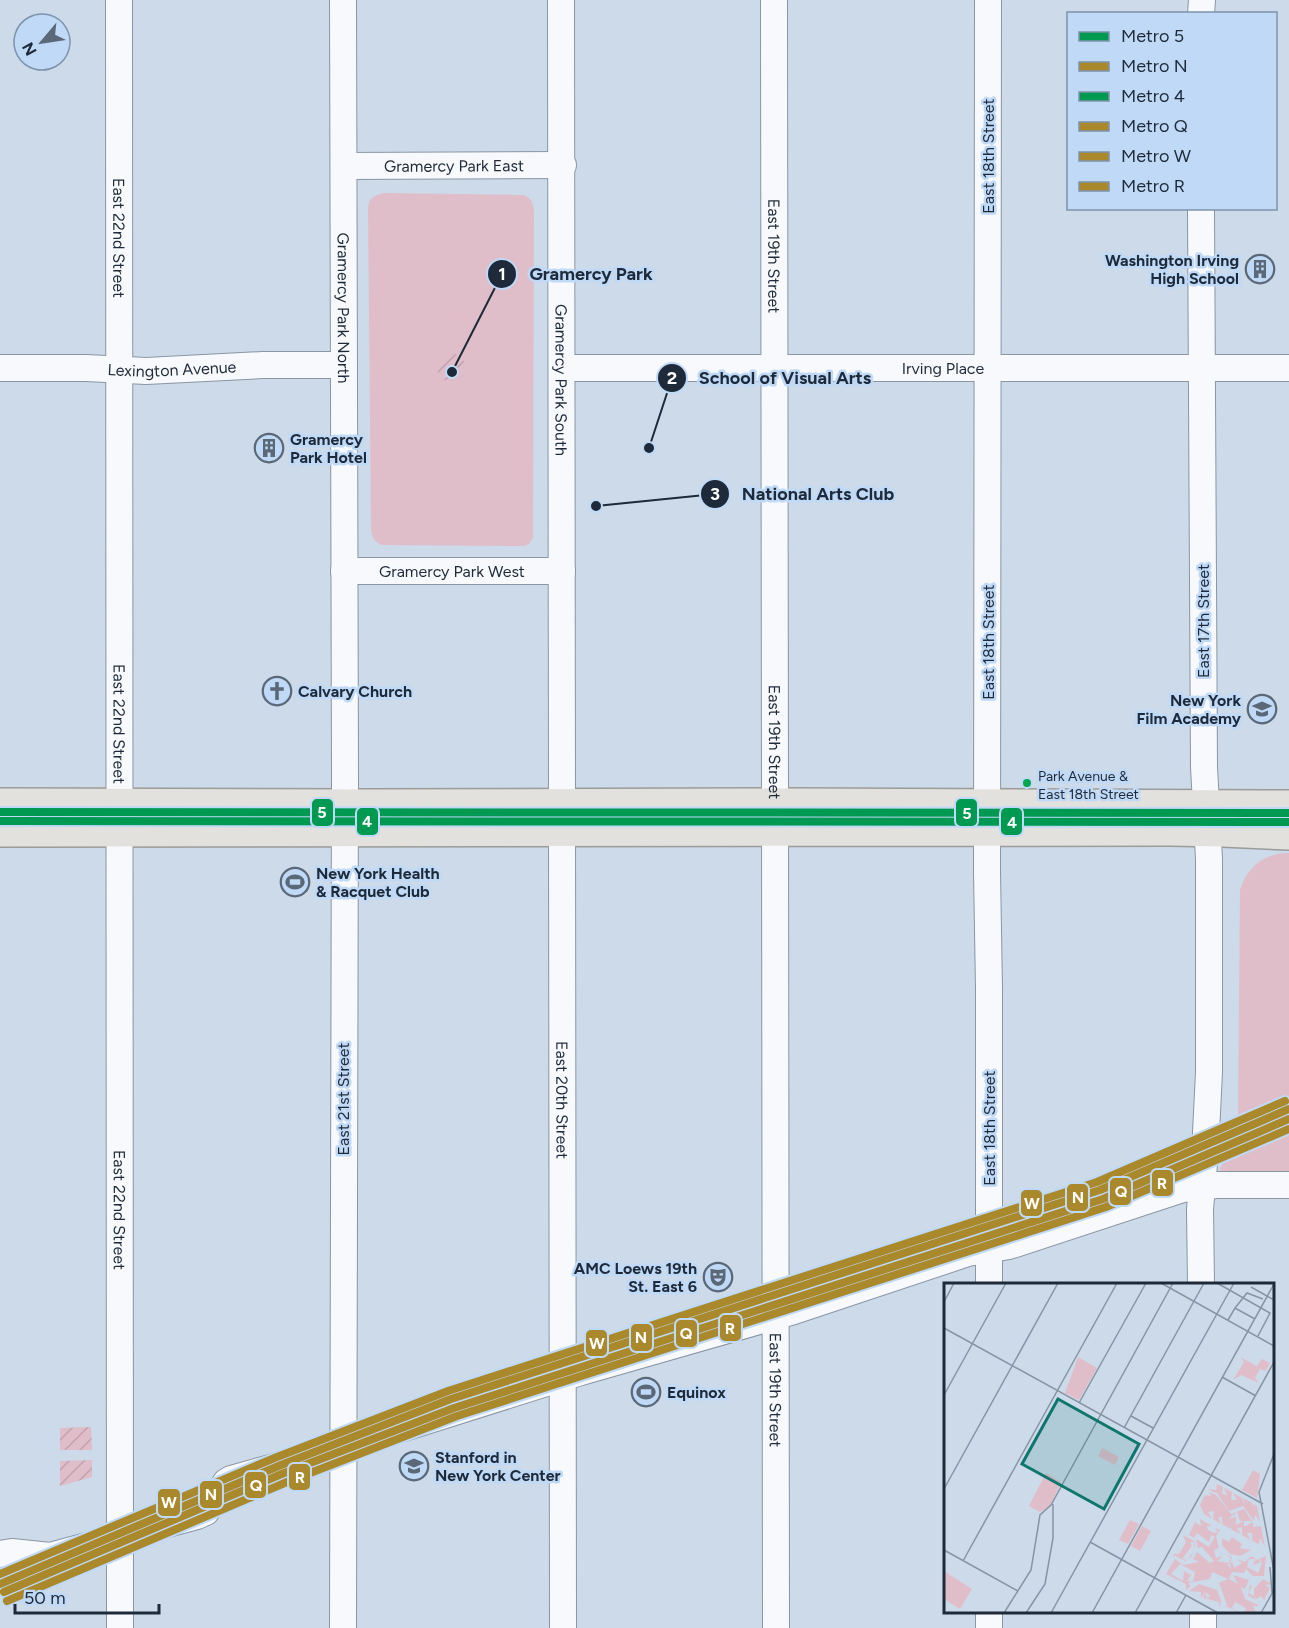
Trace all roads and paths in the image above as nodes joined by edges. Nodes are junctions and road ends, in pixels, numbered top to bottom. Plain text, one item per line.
1 (119, 0) edge
2 (343, 0) edge
3 (561, 0) edge
4 (774, 0) edge
5 (988, 0) edge
6 (562, 165) junction
7 (344, 166) junction
8 (1201, 210) edge
9 (344, 365) junction
10 (0, 368) edge
11 (562, 368) junction
12 (775, 368) junction
13 (988, 368) junction
14 (1201, 368) junction
15 (1289, 368) edge
16 (120, 370) junction
17 (344, 571) junction
18 (562, 571) junction
19 (0, 805) edge
20 (1289, 807) edge
21 (120, 818) junction
22 (344, 818) junction
23 (562, 818) junction
24 (776, 818) junction
25 (988, 818) junction
26 (1207, 818) junction
27 (0, 830) edge
28 (1289, 833) edge
29 (1289, 1185) edge
30 (1202, 1186) junction
31 (989, 1249) junction
32 (989, 1283) edge
33 (1201, 1283) edge
34 (775, 1316) junction
35 (562, 1378) junction
36 (343, 1448) junction
37 (120, 1538) junction
38 (0, 1554) edge
39 (989, 1613) edge
40 (120, 1628) edge
41 (343, 1628) edge
42 (563, 1628) edge
43 (776, 1628) edge
44 (988, 1628) edge

1 - 16 street, East 22nd Street
2 - 7 street, Gramercy Park North
3 - 6 street, Gramercy Park South
4 - 12 street, East 19th Street
5 - 13 street, East 18th Street
6 - 7 street, Gramercy Park East
6 - 11 street, Gramercy Park South
7 - 9 street, Gramercy Park North
8 - 14 street, East 17th Street
9 - 16 street, Lexington Avenue
9 - 17 street, Gramercy Park North
10 - 16 street, Lexington Avenue
11 - 12 street, Irving Place
11 - 18 street, Gramercy Park South
12 - 13 street, Irving Place
12 - 24 street, East 19th Street
13 - 14 street, Irving Place
13 - 25 street, East 18th Street
14 - 15 street, Irving Place
14 - 26 street, East 17th Street
16 - 21 street, East 22nd Street
17 - 18 street, Gramercy Park West
17 - 22 street, East 21st Street
18 - 23 street, East 20th Street
19 - 21 main road
20 - 26 main road
21 - 22 main road
21 - 27 main road
21 - 37 street, East 22nd Street
22 - 23 main road
22 - 36 street, East 21st Street
23 - 24 main road
23 - 35 street, East 20th Street
24 - 25 main road
24 - 34 street, East 19th Street
25 - 26 main road
25 - 31 street, East 18th Street
26 - 28 main road
26 - 30 street, East 17th Street
29 - 30 street
30 - 31 street
30 - 33 street, East 17th Street
31 - 32 street, East 18th Street
31 - 34 street
34 - 35 street
34 - 43 street, East 19th Street
35 - 36 street
35 - 42 street, East 20th Street
36 - 37 street
36 - 41 street, East 21st Street
37 - 38 street
37 - 40 street, East 22nd Street
39 - 44 street

